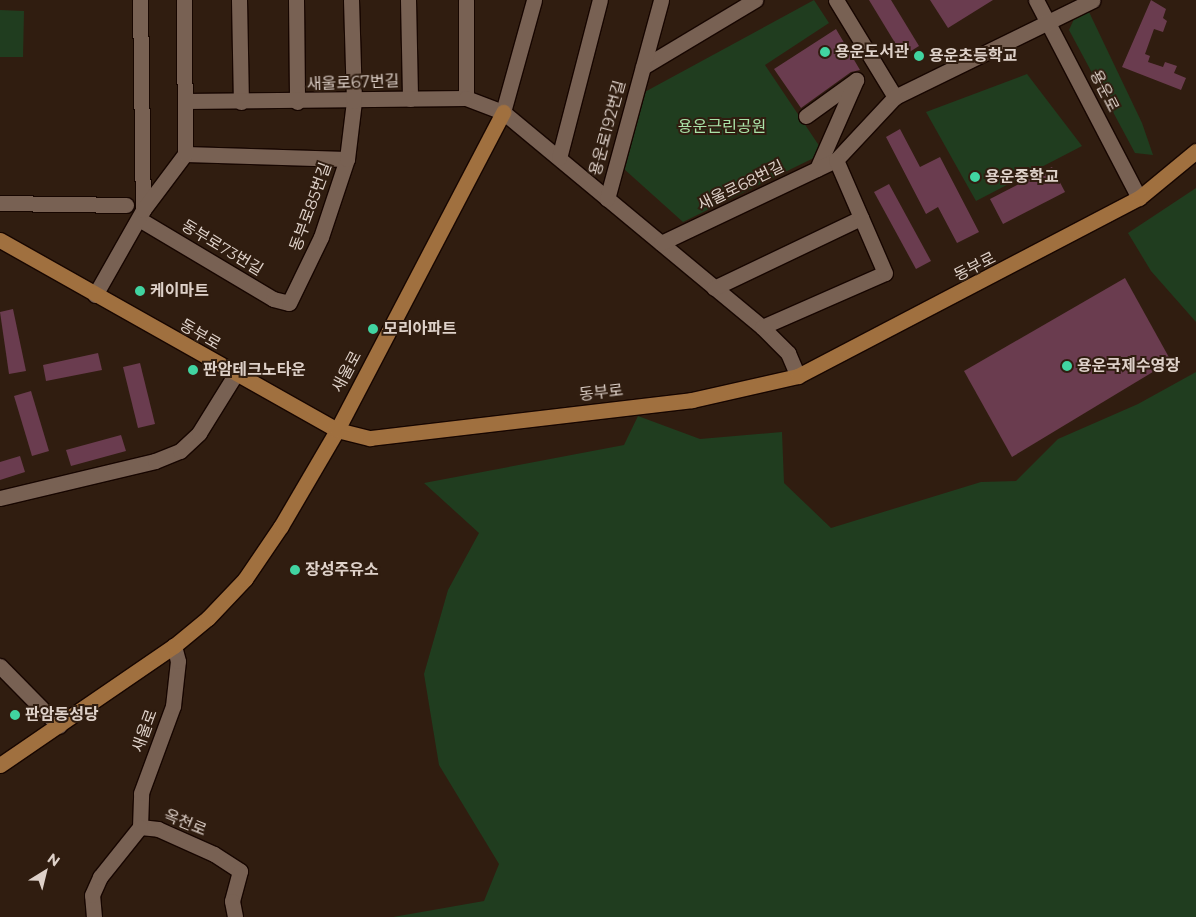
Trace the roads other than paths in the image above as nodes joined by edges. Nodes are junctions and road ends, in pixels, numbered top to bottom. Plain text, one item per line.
1 (140, 0) edge
2 (184, 0) edge
3 (239, 0) edge
4 (296, 0) edge
5 (350, 0) edge
6 (408, 0) edge
7 (466, 0) edge
8 (534, 0) edge
9 (600, 0) edge
10 (661, 0) edge
11 (755, 0) edge
12 (836, 0) edge
13 (1036, 0) edge
14 (1092, 0) edge
15 (1049, 23) junction
16 (643, 67) junction
17 (895, 96) junction
18 (466, 98) junction
19 (410, 99) junction
20 (185, 101) junction
21 (354, 101) junction
22 (241, 102) junction
23 (298, 102) junction
24 (503, 112) junction
25 (806, 116) dead end
26 (1196, 152) edge
27 (185, 154) junction
28 (559, 158) junction
29 (347, 159) junction
30 (836, 160) junction
31 (817, 169) junction
32 (1139, 198) junction
33 (607, 199) junction
34 (0, 203) edge
35 (126, 205) dead end
36 (141, 214) junction
37 (861, 218) junction
38 (0, 240) edge
39 (661, 243) junction
40 (714, 288) junction
41 (96, 294) junction
42 (289, 302) joint
43 (762, 327) junction
44 (235, 375) junction
45 (798, 376) junction
46 (336, 430) junction
47 (0, 498) edge
48 (174, 646) junction
49 (0, 666) edge
50 (59, 726) junction
51 (0, 764) edge
52 (140, 827) junction
53 (94, 917) edge
54 (235, 917) edge

1 - 36 street
2 - 20 street
3 - 22 street
4 - 23 street, 새울로67번길
5 - 21 street, 동부로85번길
6 - 19 street, 새울로67번길
7 - 18 street
8 - 24 street, 새울로
9 - 28 street
10 - 16 street, 용운로192번길
11 - 16 street, 용운로192번길
12 - 17 street
13 - 15 street, 용운로
14 - 15 street, 새울로68번길
15 - 17 street, 새울로68번길
15 - 32 street, 용운로
16 - 33 street, 용운로192번길
17 - 30 street, 새울로68번길
18 - 19 street, 새울로67번길
18 - 24 street, 새울로67번길
19 - 21 street, 새울로67번길
20 - 22 street, 새울로67번길
20 - 27 street
21 - 23 street, 새울로67번길
21 - 29 street, 동부로85번길
22 - 23 street, 새울로67번길
24 - 28 street
24 - 46 main road, 새울로
25 - 31 street
26 - 32 main road, 동부로
27 - 29 street
27 - 36 street
28 - 33 street
29 - 42 street, 동부로85번길
30 - 31 street, 새울로68번길
30 - 37 street
31 - 39 street, 새울로68번길
32 - 45 main road, 동부로
33 - 39 street
34 - 35 street
36 - 41 street
36 - 42 street, 동부로73번길
37 - 40 street
37 - 43 street
38 - 41 main road, 동부로
39 - 40 street
40 - 43 street
41 - 44 main road, 동부로
43 - 45 street
44 - 46 main road, 동부로
44 - 47 street
45 - 46 main road, 동부로
46 - 48 main road, 새울로
48 - 50 main road, 새울로
48 - 52 street, 새울로
49 - 50 street
50 - 51 main road, 새울로
52 - 53 street, 옥천로
52 - 54 street, 옥천로

